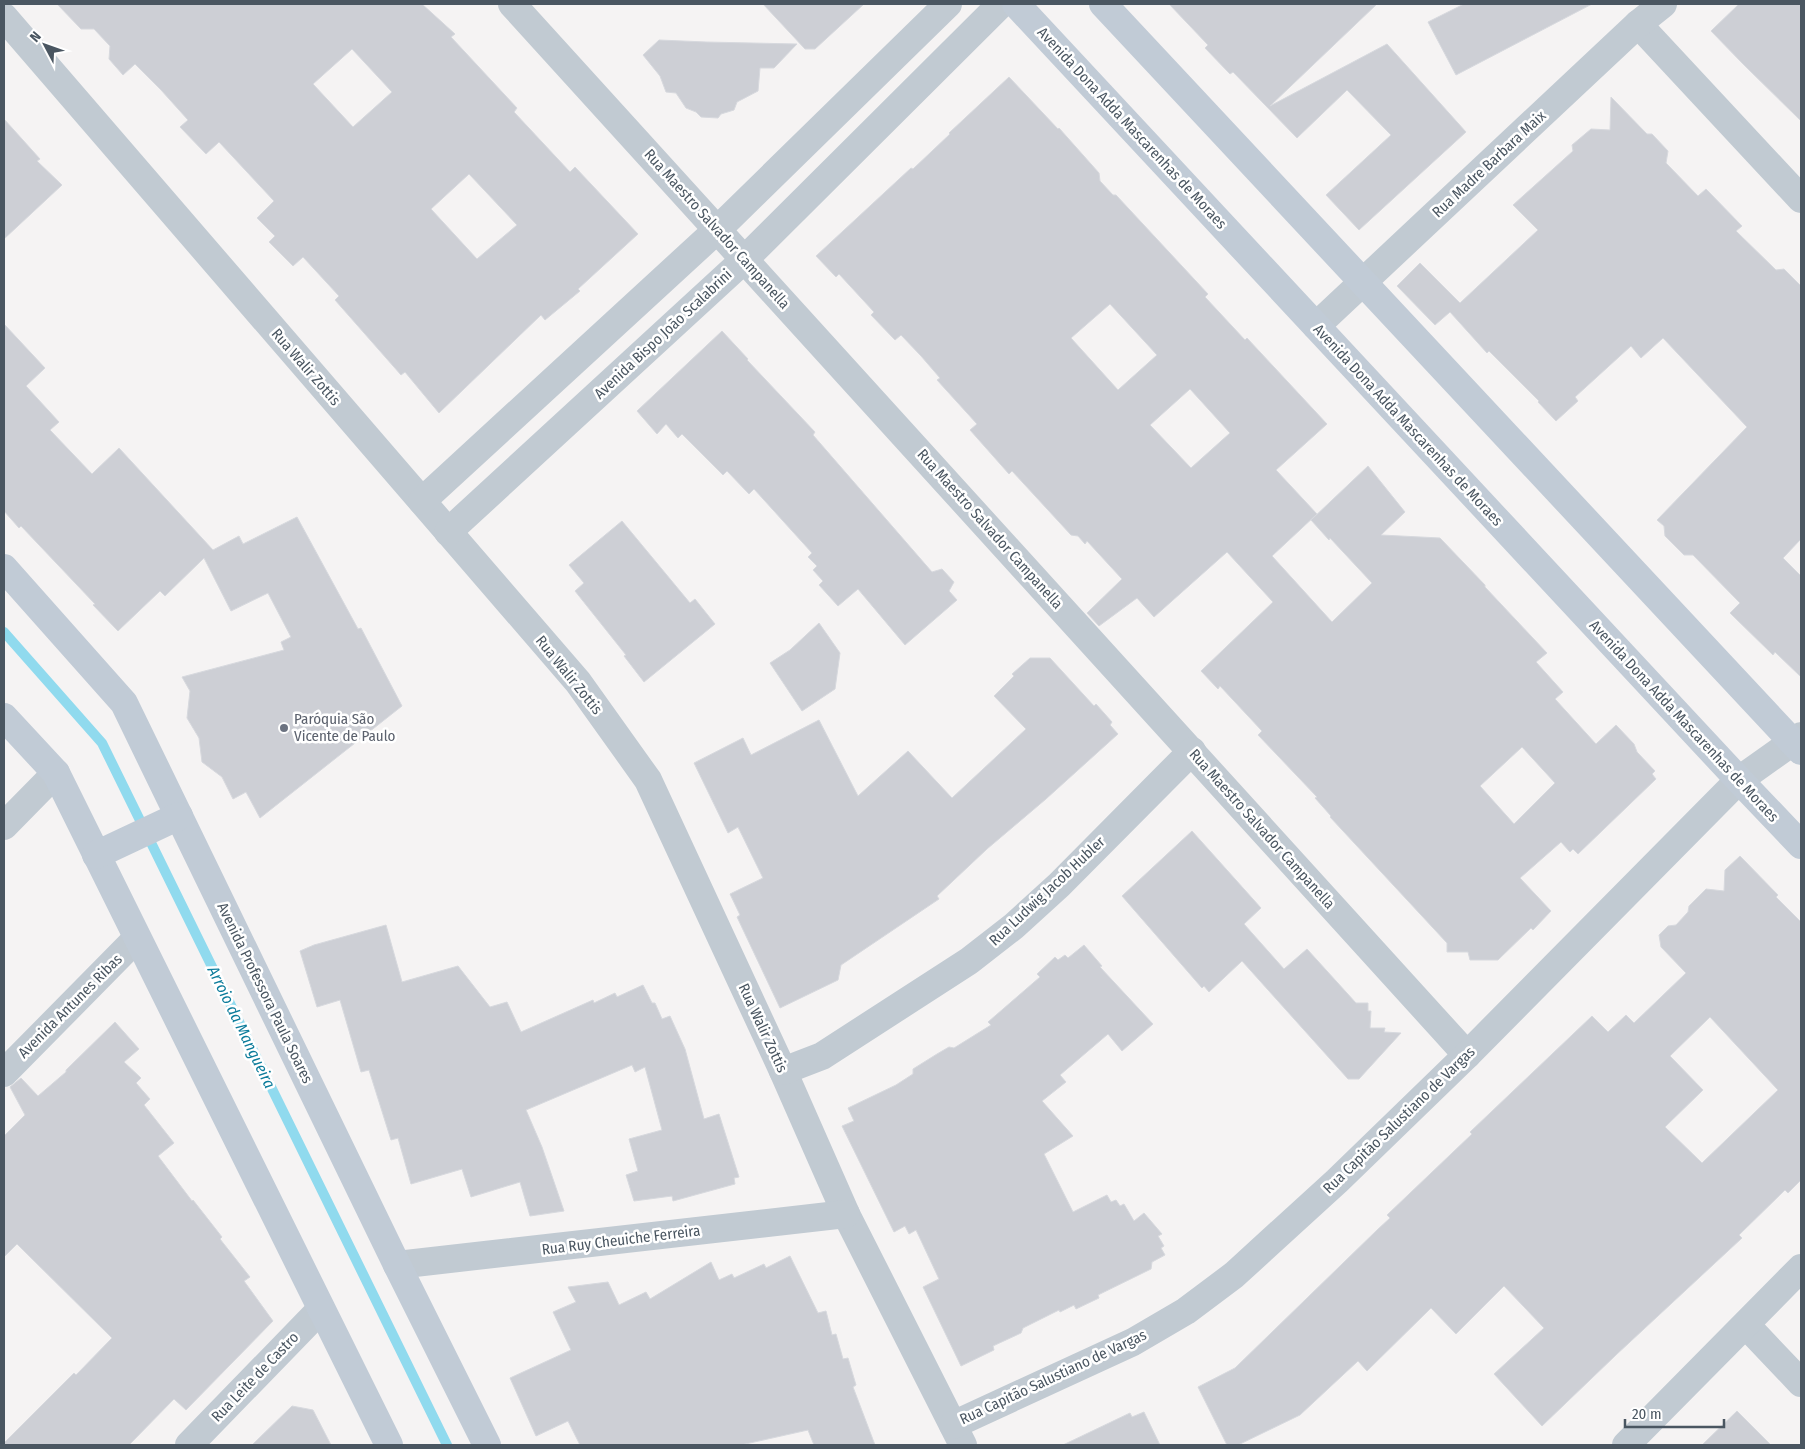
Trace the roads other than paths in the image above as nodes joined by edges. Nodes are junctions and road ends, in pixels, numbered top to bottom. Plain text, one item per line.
1 (512, 4) edge
2 (948, 4) edge
3 (1001, 4) edge
4 (1016, 4) edge
5 (1102, 4) edge
6 (1663, 4) edge
7 (4, 17) edge
8 (1638, 24) junction
9 (1801, 199) edge
10 (718, 229) junction
11 (745, 259) junction
12 (1362, 282) junction
13 (1316, 326) junction
14 (422, 501) junction
15 (448, 532) junction
16 (4, 568) edge
17 (4, 717) edge
18 (1798, 743) edge
19 (1192, 751) junction
20 (56, 773) junction
21 (1738, 780) junction
22 (179, 816) junction
23 (4, 826) edge
24 (1801, 845) edge
25 (96, 855) junction
26 (137, 938) junction
27 (1467, 1054) junction
28 (783, 1071) junction
29 (4, 1073) edge
30 (846, 1214) junction
31 (397, 1266) junction
32 (1801, 1268) edge
33 (322, 1309) junction
34 (1746, 1326) junction
35 (1801, 1383) edge
36 (958, 1435) edge
37 (189, 1445) edge
38 (389, 1445) edge
39 (487, 1445) edge
40 (1626, 1445) edge

1 - 10 street, Rua Maestro Salvador Campanella
2 - 10 street
3 - 11 street, Avenida Bispo João Scalabrini
4 - 13 main road, Avenida Dona Adda Mascarenhas de Moraes
5 - 12 main road
6 - 8 street, Rua Madre Barbara Maix
7 - 14 street, Rua Walir Zottis
8 - 9 street
8 - 12 street, Rua Madre Barbara Maix
10 - 11 street, Rua Maestro Salvador Campanella
10 - 14 street
11 - 15 street, Avenida Bispo João Scalabrini
11 - 19 street, Rua Maestro Salvador Campanella
12 - 13 street, Rua Madre Barbara Maix
12 - 18 main road
13 - 21 main road, Avenida Dona Adda Mascarenhas de Moraes
14 - 15 street, Rua Walir Zottis
15 - 28 street, Rua Walir Zottis
16 - 22 main road, Avenida Professora Paula Soares
17 - 20 main road
18 - 21 street, Rua Capitão Salustiano de Vargas
19 - 27 street, Rua Maestro Salvador Campanella
19 - 28 street, Rua Ludwig Jacob Hubler
20 - 23 street
20 - 25 main road
21 - 24 main road, Avenida Dona Adda Mascarenhas de Moraes
21 - 27 street, Rua Capitão Salustiano de Vargas
22 - 25 main road
22 - 31 main road, Avenida Professora Paula Soares
25 - 26 main road
26 - 29 street, Avenida Antunes Ribas
26 - 33 main road
27 - 36 street, Rua Capitão Salustiano de Vargas
28 - 30 street, Rua Walir Zottis
30 - 31 street, Rua Ruy Cheuiche Ferreira
30 - 36 street, Rua Walir Zottis
31 - 39 main road, Avenida Professora Paula Soares
32 - 34 street
33 - 37 street, Rua Leite de Castro
33 - 38 main road
34 - 35 street
34 - 40 street

